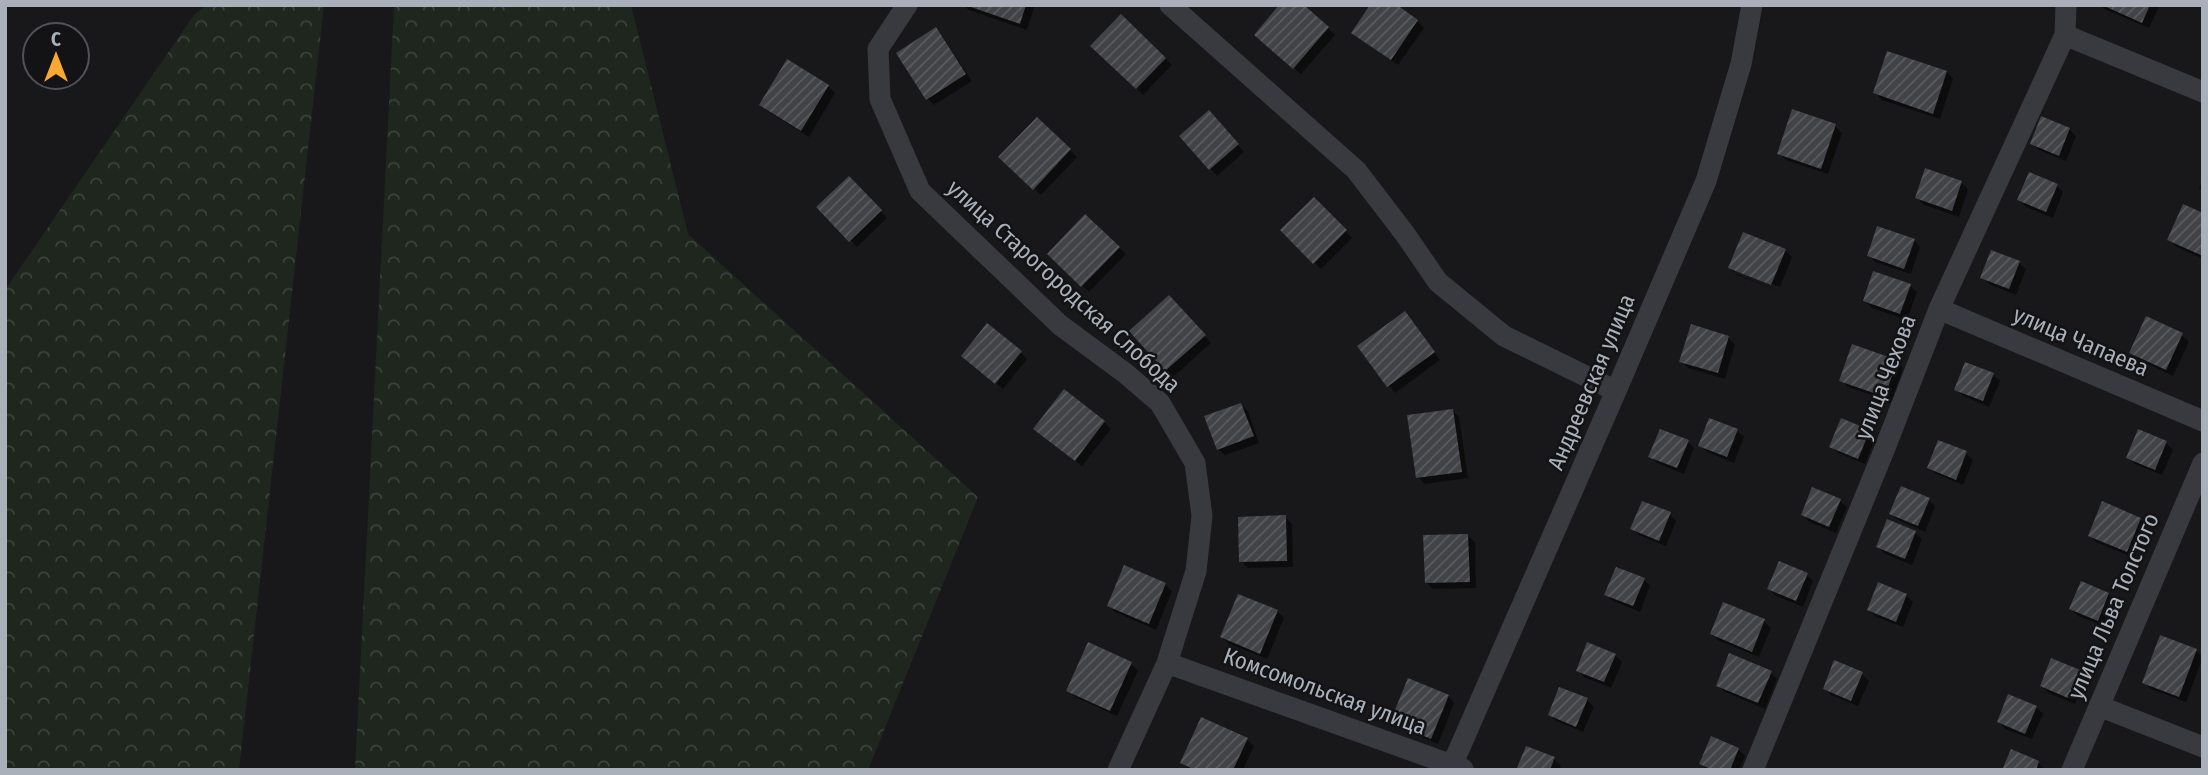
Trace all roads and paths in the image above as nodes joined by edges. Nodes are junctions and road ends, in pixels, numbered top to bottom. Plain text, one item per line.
1 (907, 5) edge
2 (1170, 5) edge
3 (1752, 5) edge
4 (2066, 5) edge
5 (2065, 34) junction
6 (2203, 92) edge
7 (1939, 309) junction
8 (1616, 391) junction
9 (2203, 421) edge
10 (2203, 463) edge
11 (1167, 663) junction
12 (2099, 706) junction
13 (2203, 747) edge
14 (1456, 768) edge
15 (1118, 770) edge
16 (1754, 770) edge
17 (2072, 770) edge

1 - 11 street, улица Старогородская Слобода
2 - 8 street
3 - 8 street, Андреевская улица
4 - 5 street, улица Чехова
5 - 6 street
5 - 7 street, улица Чехова
7 - 9 street, улица Чапаева
7 - 16 street, улица Чехова
8 - 14 street, Андреевская улица
10 - 12 street, улица Льва Толстого
11 - 14 street, Комсомольская улица
11 - 15 street, улица Старогородская Слобода
12 - 13 street
12 - 17 street, улица Льва Толстого

